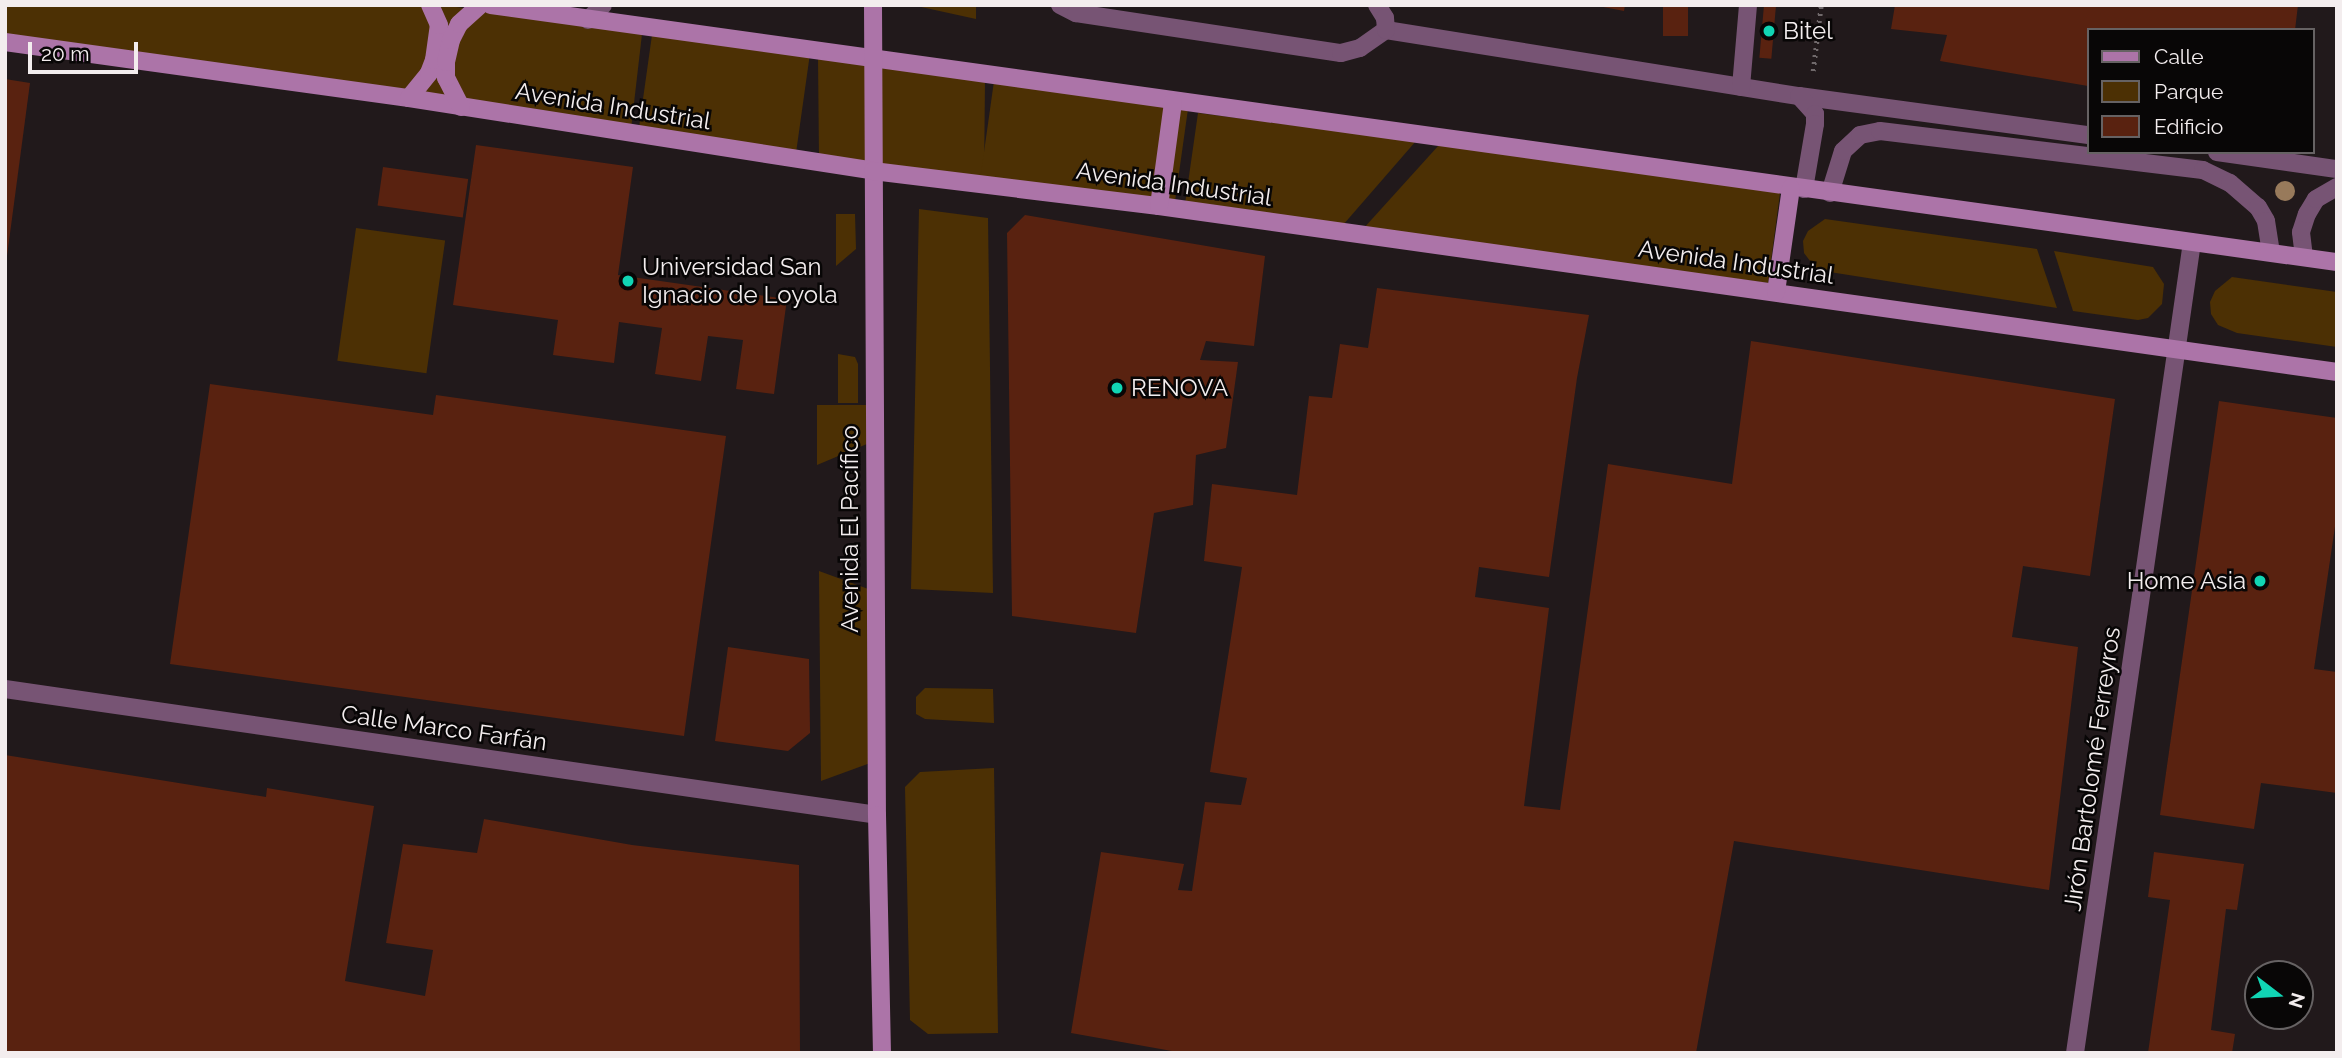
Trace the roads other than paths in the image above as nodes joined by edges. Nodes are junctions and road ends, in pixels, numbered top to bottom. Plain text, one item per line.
1 (430, 5) edge
2 (480, 5) edge
3 (491, 5) edge
4 (603, 5) edge
5 (873, 5) edge
6 (1060, 5) edge
7 (1377, 5) edge
8 (1748, 5) edge
9 (588, 20) junction
10 (1386, 30) junction
11 (5, 42) edge
12 (874, 61) junction
13 (1741, 87) junction
14 (1800, 96) junction
15 (409, 98) junction
16 (1173, 102) junction
17 (461, 107) junction
18 (2086, 135) edge
19 (2231, 154) edge
20 (2337, 169) edge
21 (873, 171) junction
22 (2337, 187) edge
23 (1797, 188) junction
24 (1830, 193) junction
25 (1159, 206) junction
26 (2192, 242) junction
27 (2270, 252) junction
28 (2304, 257) junction
29 (2337, 262) edge
30 (1776, 292) junction
31 (2177, 349) junction
32 (2337, 372) edge
33 (5, 689) edge
34 (877, 815) junction
35 (882, 1053) edge
36 (2076, 1053) edge

1 - 15 main road
2 - 17 main road
3 - 9 main road
4 - 9 street
5 - 12 main road, Avenida El Pacífico
6 - 10 street
7 - 10 street
8 - 13 street
9 - 12 main road
10 - 13 street
11 - 15 main road, Avenida Industrial
12 - 16 main road
12 - 21 main road, Avenida El Pacífico
13 - 14 street
14 - 18 street
14 - 23 street
15 - 17 main road, Avenida Industrial
16 - 23 main road
16 - 25 main road
17 - 21 main road, Avenida Industrial
19 - 20 street
21 - 25 main road, Avenida Industrial
21 - 34 main road, Avenida El Pacífico
22 - 28 street
23 - 24 main road
23 - 30 main road
24 - 26 main road
24 - 27 street
25 - 30 main road, Avenida Industrial
26 - 27 main road
26 - 31 street, Jirón Bartolomé Ferreyros
27 - 28 main road
28 - 29 main road
30 - 31 main road, Avenida Industrial
31 - 32 main road, Avenida Industrial
31 - 36 street, Jirón Bartolomé Ferreyros
33 - 34 street, Calle Marco Farfán
34 - 35 main road, Avenida El Pacífico

